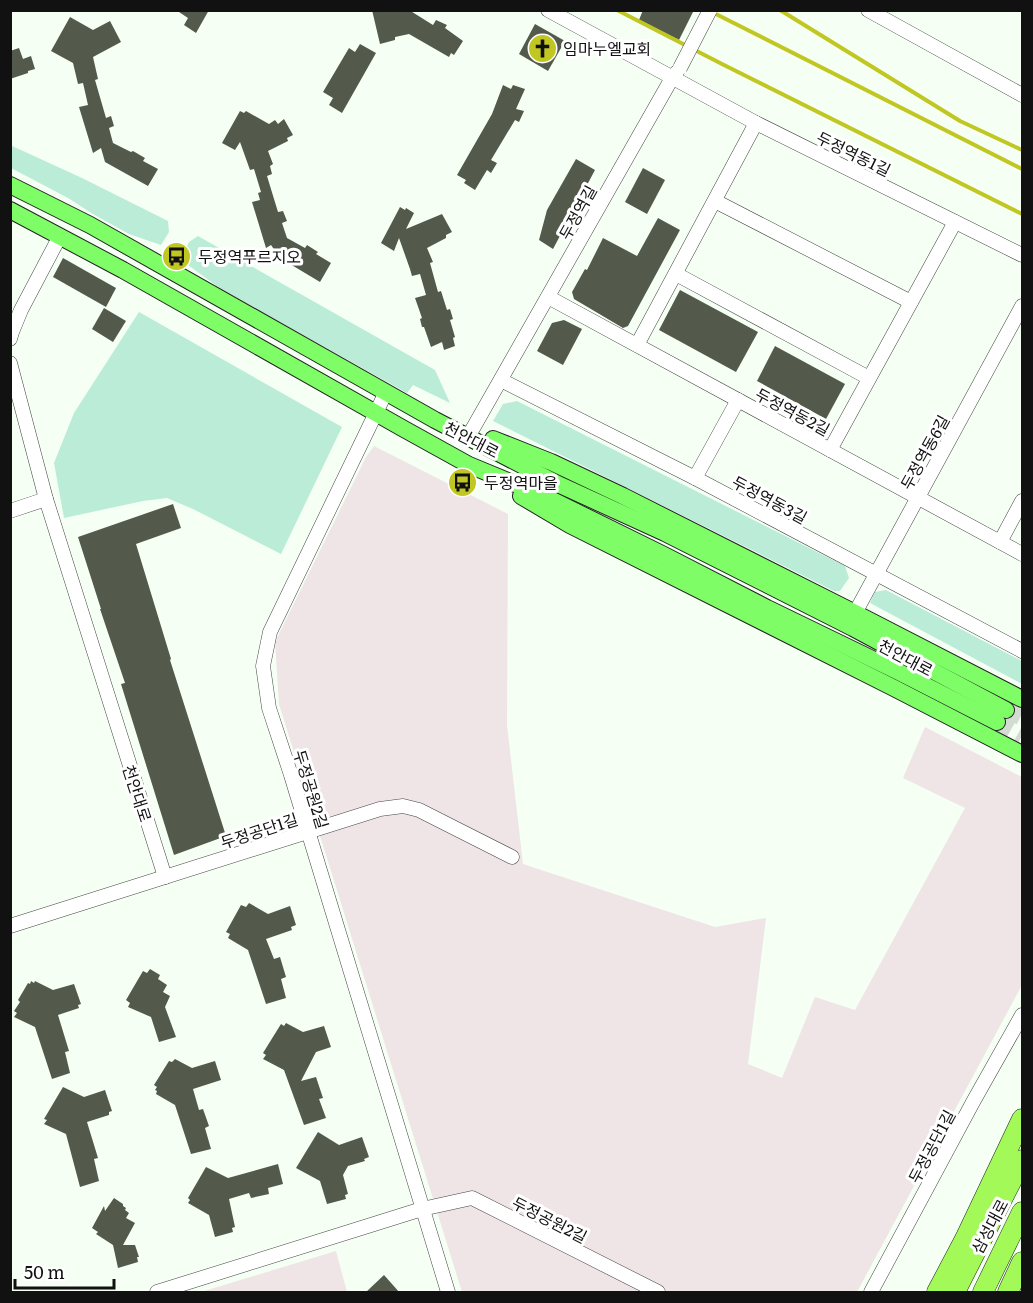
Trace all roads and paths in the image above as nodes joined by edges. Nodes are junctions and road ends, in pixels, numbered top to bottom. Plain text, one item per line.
1 (548, 10) edge
2 (710, 10) edge
3 (868, 10) edge
4 (676, 73) junction
5 (1023, 95) edge
6 (756, 123) junction
7 (10, 184) edge
8 (715, 201) junction
9 (10, 210) edge
10 (955, 222) junction
11 (60, 236) junction
12 (1023, 255) edge
13 (676, 274) junction
14 (548, 297) junction
15 (911, 302) junction
16 (1023, 306) edge
17 (10, 339) edge
18 (637, 345) junction
19 (10, 363) edge
20 (869, 378) junction
21 (501, 380) junction
22 (386, 392) junction
23 (738, 400) junction
24 (376, 413) junction
25 (435, 420) junction
26 (472, 430) junction
27 (830, 450) junction
28 (469, 465) junction
29 (695, 478) junction
30 (918, 498) junction
31 (45, 500) junction
32 (1023, 501) edge
33 (10, 511) edge
34 (1000, 542) junction
35 (1023, 554) edge
36 (877, 573) junction
37 (855, 613) junction
38 (1023, 651) edge
39 (1023, 699) tunnel mouth
40 (1023, 740) edge
41 (1007, 747) junction
42 (1023, 754) edge
43 (308, 831) junction
44 (512, 857) dead end
45 (165, 877) junction
46 (10, 926) edge
47 (1023, 1015) edge
48 (1023, 1119) edge
49 (1023, 1160) edge
50 (422, 1209) junction
51 (1023, 1212) edge
52 (1023, 1262) edge
53 (183, 1289) edge
54 (157, 1293) edge
55 (448, 1293) edge
56 (658, 1293) edge
57 (871, 1293) edge
58 (938, 1293) edge
59 (955, 1293) edge
60 (983, 1293) edge
61 (1008, 1293) edge

1 - 4 street, 두정역동1길
2 - 4 street, 두정역길, bridge
3 - 5 street
4 - 6 street, 두정역동1길
4 - 14 street, 두정역길
6 - 8 street
6 - 10 street, 두정역동1길
7 - 22 main road, 천안대로
8 - 13 street
8 - 15 street
9 - 11 main road, 천안대로
10 - 12 street, 두정역동1길
10 - 15 street
11 - 17 street
11 - 24 main road, 천안대로
13 - 18 street
13 - 20 street
14 - 18 street, 두정역동2길
14 - 21 street, 두정역길
15 - 20 street
16 - 30 street, 두정역동6길
18 - 23 street, 두정역동2길
19 - 31 street, 천안대로
20 - 27 street
21 - 26 street, 두정역길
21 - 29 street, 두정역동3길
22 - 24 street, 두정공원2길
22 - 25 main road, 천안대로
23 - 27 street, 두정역동2길
23 - 29 street
24 - 28 main road, 천안대로
24 - 43 street, 두정공원2길
25 - 26 main road
25 - 28 main road, 천안대로
26 - 37 main road
27 - 30 street, 두정역동2길
28 - 41 main road
29 - 36 street, 두정역동3길
30 - 34 street, 두정역동2길
30 - 36 street, 두정역동6길
31 - 33 street
31 - 45 street, 천안대로
32 - 34 street
34 - 35 street, 두정역동2길
36 - 37 street, 두정역동6길
36 - 38 street, 두정역동3길
37 - 39 main road
40 - 41 main road
41 - 42 main road
43 - 44 street, 두정공단1길
43 - 45 street, 두정공단1길
43 - 50 street, 두정공원2길
45 - 46 street, 두정공단1길
47 - 57 street, 두정공단1길
48 - 58 highway
49 - 59 highway, 삼성대로
50 - 53 street, 두정공원2길
50 - 55 street, 두정공원2길
50 - 56 street, 두정공원2길
51 - 60 highway, 삼성대로
52 - 61 highway
53 - 54 street, 두정공원2길

